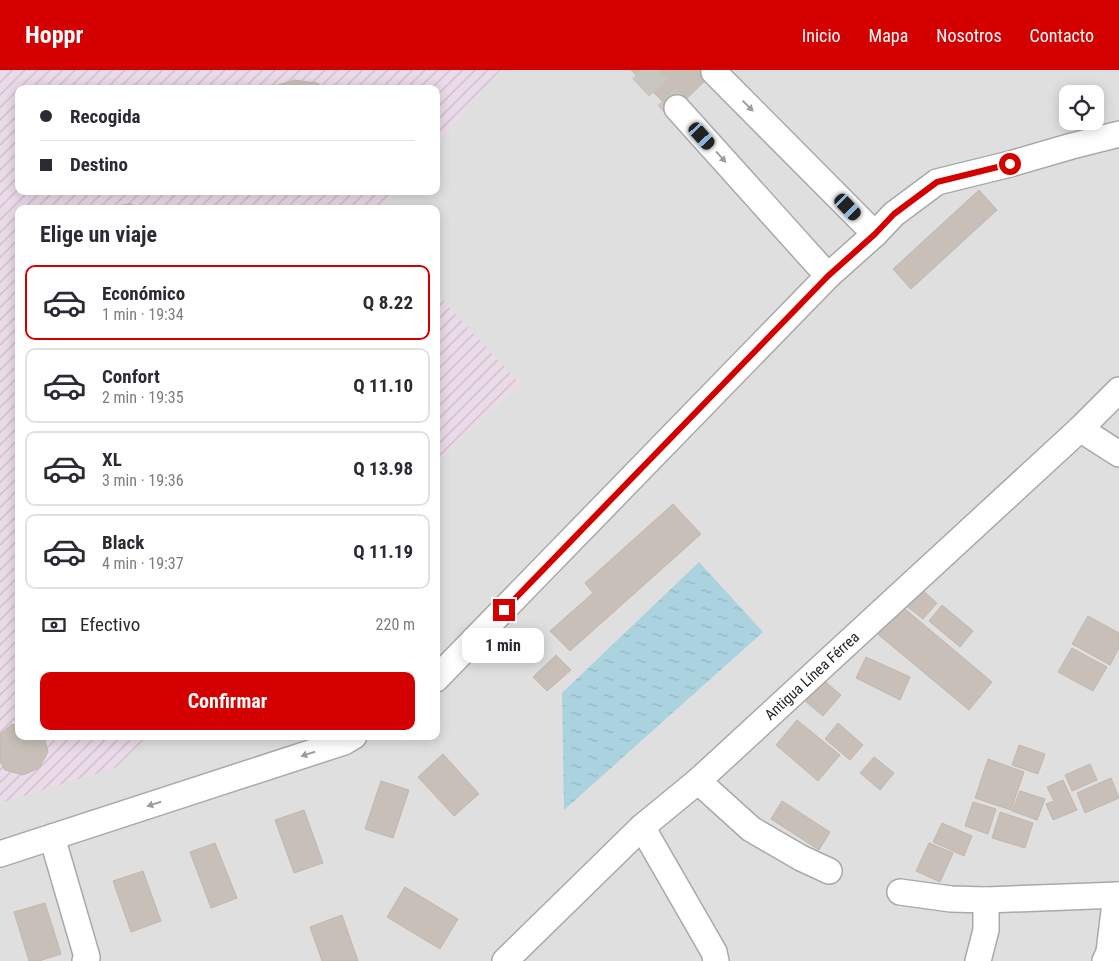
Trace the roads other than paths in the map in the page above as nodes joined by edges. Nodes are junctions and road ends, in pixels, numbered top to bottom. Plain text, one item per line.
1 (714, 72) dead end
2 (677, 108) tunnel mouth
3 (1119, 134) edge
4 (875, 234) junction
5 (828, 276) junction
6 (1119, 390) edge
7 (1080, 429) junction
8 (1119, 454) edge
9 (440, 675) edge
10 (347, 740) edge
11 (698, 782) junction
12 (642, 827) junction
13 (52, 837) junction
14 (0, 854) edge
15 (829, 872) dead end
16 (900, 892) dead end
17 (1118, 895) edge
18 (986, 900) junction
19 (1111, 956) edge
20 (85, 961) edge
21 (505, 961) edge
22 (716, 961) edge
23 (978, 961) edge

1 -> 4 street
2 -> 5 street
3 - 4 street
4 - 5 street
5 - 9 street
6 - 7 street, Antigua Línea Férrea
7 - 8 street
7 - 11 street, Antigua Línea Férrea
10 -> 13 street
11 - 12 street, Antigua Línea Férrea
11 - 15 street
12 - 21 street, Antigua Línea Férrea
12 - 22 street
13 - 14 street
13 - 20 street
16 - 18 street
17 - 18 street
17 - 19 street
18 - 23 street

